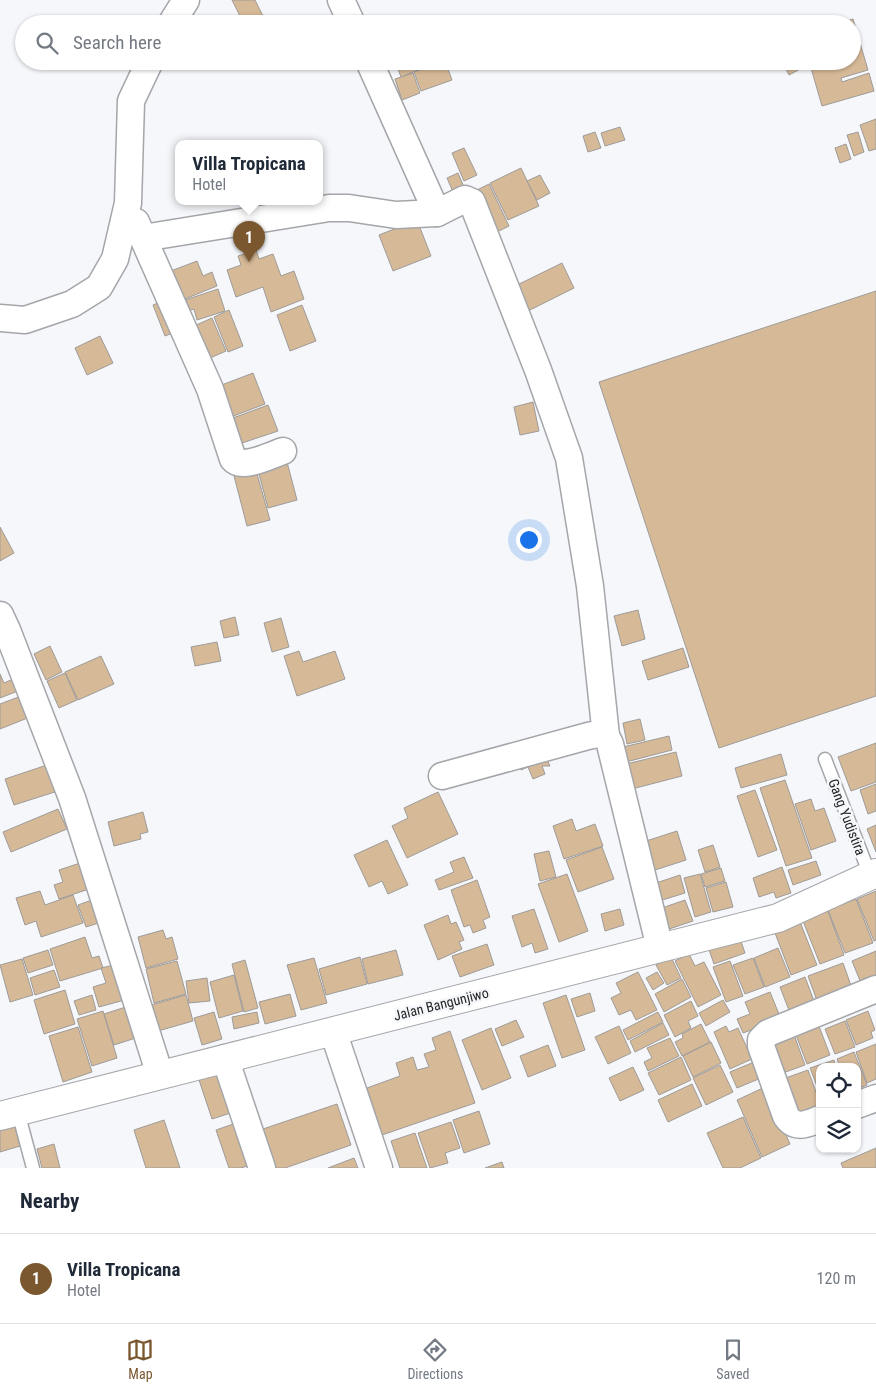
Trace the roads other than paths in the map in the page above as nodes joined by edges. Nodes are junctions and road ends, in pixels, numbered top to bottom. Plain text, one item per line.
1 (186, 0) edge
2 (342, 0) edge
3 (177, 15) edge
4 (348, 15) edge
5 (146, 70) edge
6 (373, 70) edge
7 (128, 203) junction
8 (437, 213) junction
9 (143, 238) junction
10 (0, 318) edge
11 (283, 451) dead end
12 (0, 615) edge
13 (606, 736) junction
14 (824, 759) dead end
15 (442, 776) dead end
16 (873, 874) edge
17 (660, 948) junction
18 (876, 989) edge
19 (333, 1031) junction
20 (225, 1058) junction
21 (160, 1075) junction
22 (9, 1114) edge
23 (816, 1120) edge
24 (33, 1168) edge
25 (262, 1168) edge
26 (379, 1168) edge

1 - 3 street
2 - 4 street
5 - 7 street
6 - 8 street
7 - 9 street
7 - 10 street
8 - 9 street
8 - 13 street
9 - 11 street
12 - 21 street
13 - 15 street
13 - 17 street
14 - 16 lane, Gang Yudistira
16 - 17 main road, Jalan Bangunjiwo
17 - 19 main road, Jalan Bangunjiwo
18 - 23 street
19 - 20 main road, Jalan Bangunjiwo
19 - 26 street
20 - 21 main road, Jalan Bangunjiwo
20 - 25 street
21 - 22 main road, Jalan Bangunjiwo
22 - 24 lane

